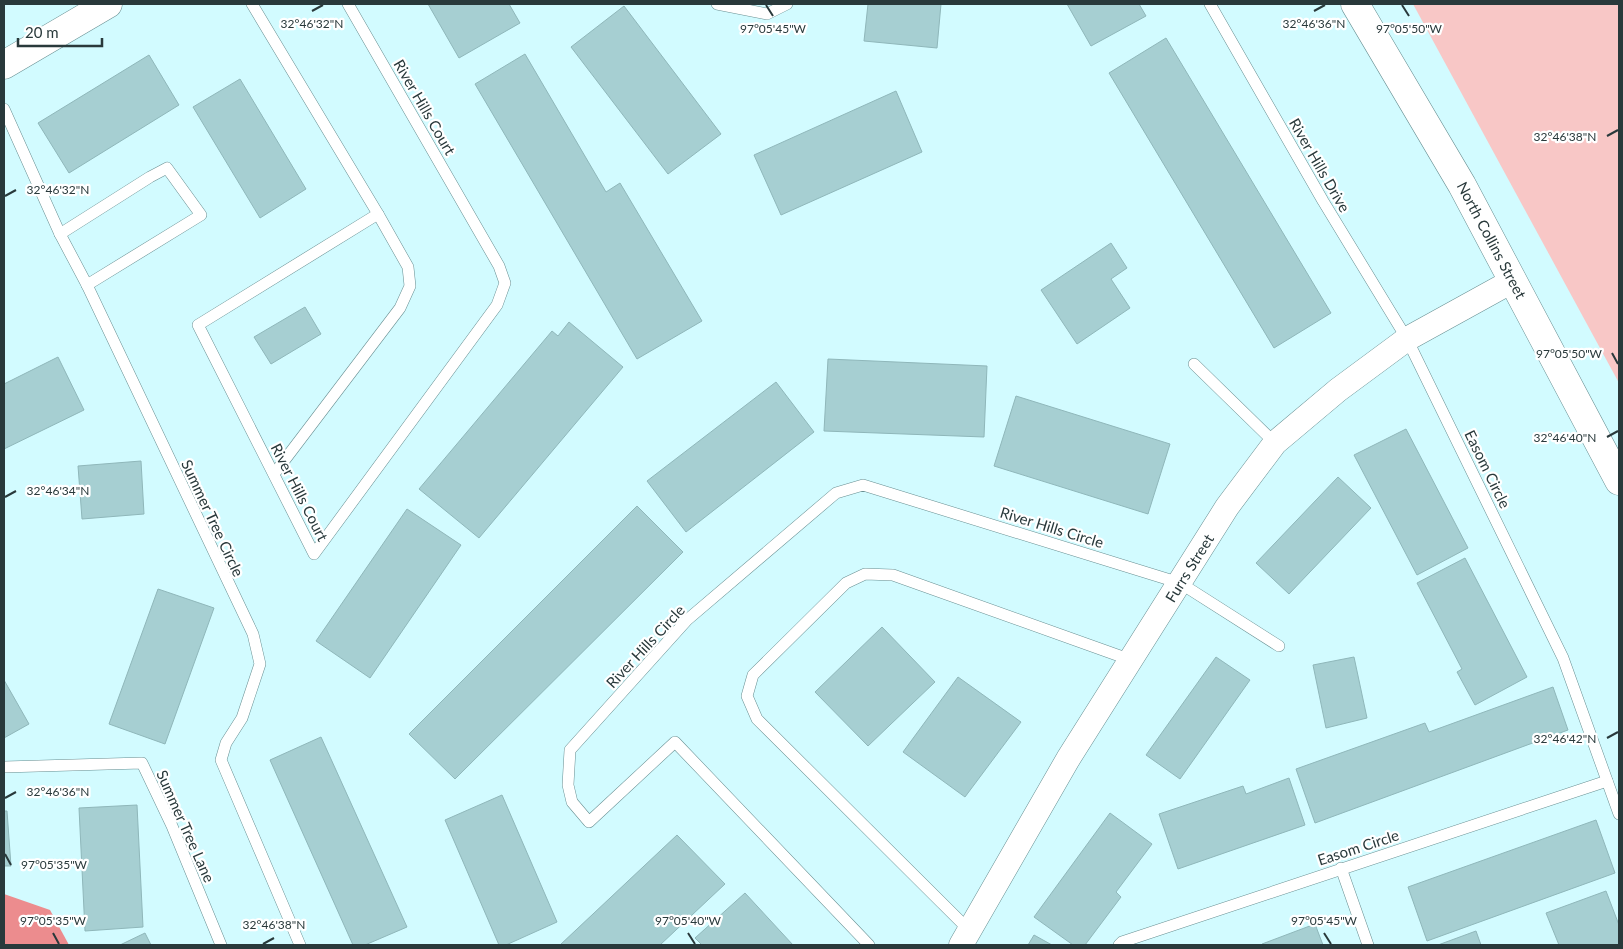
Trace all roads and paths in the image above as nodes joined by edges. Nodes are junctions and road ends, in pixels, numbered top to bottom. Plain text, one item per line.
1 (108, 4) edge
2 (252, 4) edge
3 (348, 4) edge
4 (718, 4) edge
5 (787, 4) edge
6 (1210, 4) edge
7 (1355, 4) edge
8 (4, 65) edge
9 (4, 109) edge
10 (378, 214) junction
11 (60, 234) junction
12 (1514, 280) junction
13 (87, 285) junction
14 (1407, 339) junction
15 (1194, 364) dead end
16 (1275, 443) junction
17 (274, 474) junction
18 (1619, 481) edge
19 (1180, 583) junction
20 (1279, 646) dead end
21 (1131, 660) junction
22 (4, 767) edge
23 (1607, 781) junction
24 (1619, 814) edge
25 (1341, 868) junction
26 (965, 938) edge
27 (221, 945) edge
28 (300, 945) edge
29 (869, 945) edge
30 (1119, 945) edge
31 (1368, 945) edge

1 - 8 main road
2 - 10 lane
3 - 17 lane, River Hills Court
4 - 5 lane
6 - 14 lane, River Hills Drive
7 - 12 main road, North Collins Street
9 - 11 lane, Summer Tree Circle
10 - 17 lane
10 - 17 lane, River Hills Court
11 - 13 lane, Summer Tree Circle
11 - 13 lane
12 - 14 street, Furrs Street
12 - 18 main road, North Collins Street
13 - 28 lane, Summer Tree Circle
14 - 16 street, Furrs Street
14 - 23 lane, Easom Circle
15 - 16 lane
16 - 19 street, Furrs Street
19 - 20 lane
19 - 21 street, Furrs Street
19 - 29 lane, River Hills Circle
21 - 26 street, Furrs Street
21 - 26 lane
22 - 27 lane, Summer Tree Lane
23 - 24 lane, Easom Circle
23 - 25 lane, Easom Circle
25 - 30 lane, Easom Circle
25 - 31 lane

